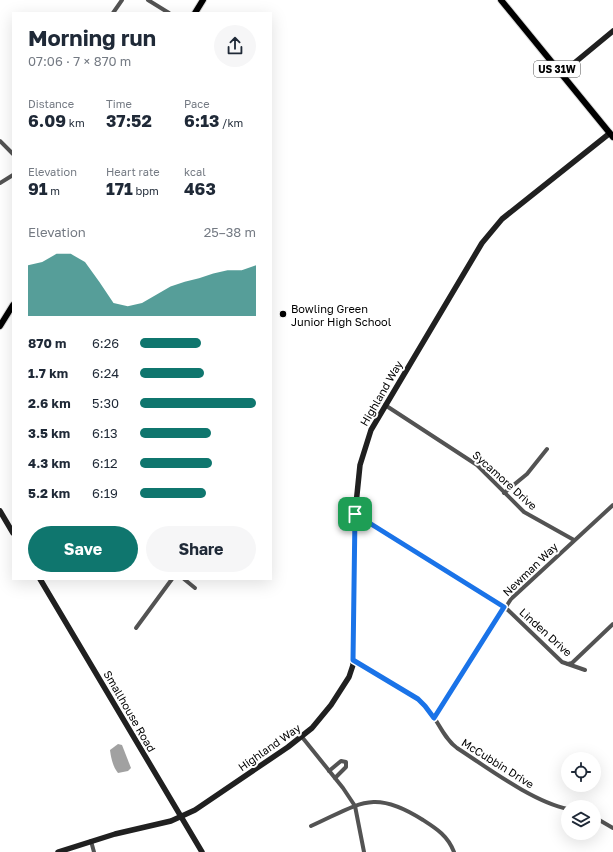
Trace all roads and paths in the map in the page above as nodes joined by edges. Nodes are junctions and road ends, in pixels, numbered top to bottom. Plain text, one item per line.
1 (122, 0) edge
2 (148, 0) edge
3 (203, 0) edge
4 (501, 0) edge
5 (113, 12) edge
6 (167, 12) edge
7 (196, 12) edge
8 (613, 31) edge
9 (561, 74) junction
10 (611, 135) edge
11 (0, 141) edge
12 (12, 153) edge
13 (12, 176) edge
14 (0, 183) edge
15 (12, 307) edge
16 (0, 326) edge
17 (385, 405) junction
18 (547, 449) dead end
19 (504, 493) junction
20 (613, 505) edge
21 (0, 510) edge
22 (355, 514) junction
23 (12, 531) edge
24 (574, 540) junction
25 (41, 580) edge
26 (171, 580) edge
27 (185, 580) edge
28 (195, 588) dead end
29 (504, 607) junction
30 (613, 624) edge
31 (136, 628) dead end
32 (353, 660) junction
33 (566, 664) junction
34 (585, 670) dead end
35 (434, 718) junction
36 (302, 737) junction
37 (329, 771) junction
38 (335, 778) junction
39 (355, 806) junction
40 (561, 806) edge
41 (182, 818) junction
42 (601, 822) edge
43 (311, 826) dead end
44 (613, 828) edge
45 (90, 841) junction
46 (58, 852) edge
47 (94, 852) edge
48 (202, 852) edge
49 (364, 852) edge
50 (454, 852) edge

1 - 5 street
2 - 6 street
3 - 7 main road
4 - 9 main road, US 31W
8 - 9 street
9 - 10 main road, US 31W
10 - 17 street, Highland Way
11 - 12 street
13 - 14 street
15 - 16 main road
17 - 19 street, Sycamore Drive
17 - 22 street, Highland Way
18 - 19 street
19 - 24 street, Sycamore Drive
20 - 24 street, Newman Way
21 - 23 street
22 - 29 street, Linden Drive
22 - 32 street, Highland Way
24 - 29 street, Newman Way
25 - 41 street, Smallhouse Road
26 - 31 street
27 - 28 street
29 - 33 street, Linden Drive
29 - 35 street, Newman Way
30 - 33 street
32 - 35 street, McCubbin Drive
32 - 36 street, Highland Way
33 - 34 street, Linden Drive
35 - 40 street, McCubbin Drive
36 - 37 street
36 - 41 street, Highland Way
37 - 38 street
37 - 38 street
38 - 39 street
39 - 43 street
39 - 49 street
39 - 50 street
41 - 45 street, Highland Way
41 - 48 street, Smallhouse Road
42 - 44 street
45 - 46 street, Highland Way
45 - 47 street

